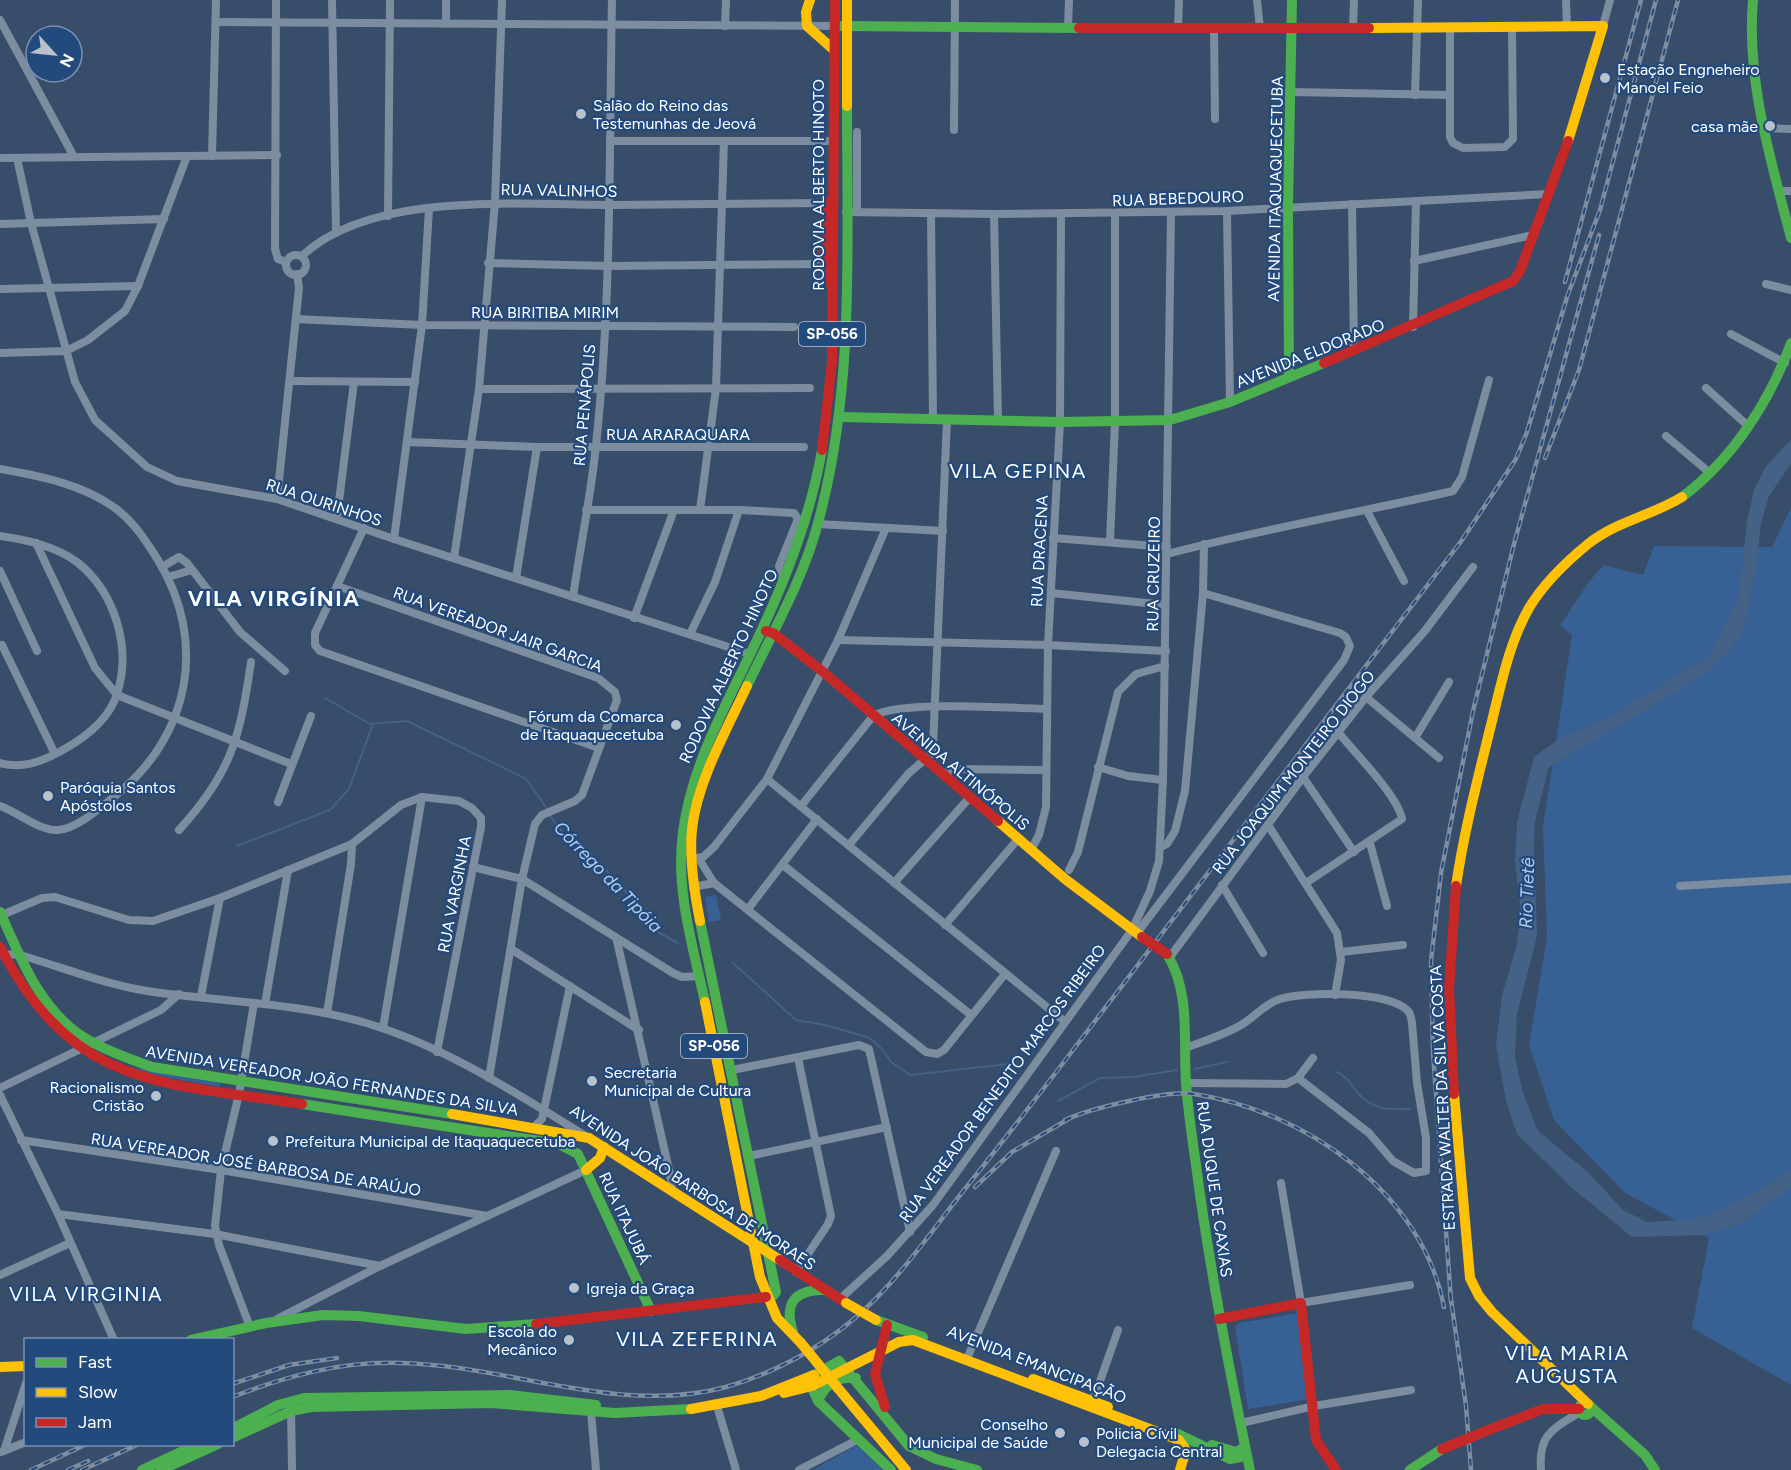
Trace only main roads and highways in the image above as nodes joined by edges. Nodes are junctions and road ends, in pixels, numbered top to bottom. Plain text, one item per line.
1 (810, 0) edge
2 (835, 0) edge
3 (847, 0) edge
4 (1292, 0) edge
5 (1753, 0) edge
6 (835, 26) junction
7 (847, 26) junction
8 (1292, 28) junction
9 (834, 50) junction
10 (834, 187) junction
11 (1785, 191) edge
12 (1791, 238) edge
13 (833, 290) junction
14 (1791, 343) edge
15 (1289, 378) junction
16 (840, 417) junction
17 (760, 630) junction
18 (773, 633) junction
19 (750, 654) junction
20 (740, 703) junction
21 (1, 914) edge
22 (1, 952) edge
23 (1168, 956) joint
24 (393, 1105) junction
25 (390, 1118) junction
26 (589, 1138) junction
27 (603, 1147) junction
28 (578, 1154) junction
29 (586, 1170) junction
30 (752, 1244) junction
31 (767, 1253) junction
32 (826, 1290) junction
33 (771, 1294) junction
34 (651, 1311) junction
35 (1219, 1319) junction
36 (887, 1325) junction
37 (200, 1338) edge
38 (797, 1340) junction
39 (877, 1353) junction
40 (967, 1358) junction
41 (843, 1364) junction
42 (1, 1365) edge
43 (24, 1366) edge
44 (856, 1378) junction
45 (813, 1380) junction
46 (818, 1401) junction
47 (1091, 1405) junction
48 (291, 1406) junction
49 (1584, 1409) junction
50 (629, 1412) junction
51 (891, 1422) junction
52 (234, 1428) edge
53 (234, 1437) edge
54 (1192, 1439) junction
55 (194, 1446) edge
56 (214, 1446) edge
57 (1186, 1450) junction
58 (1243, 1452) junction
59 (1218, 1454) junction
60 (953, 1464) junction
61 (1249, 1469) edge
62 (142, 1470) edge
63 (161, 1470) edge
64 (891, 1470) edge
65 (906, 1470) edge
66 (932, 1470) edge
67 (977, 1470) edge
68 (1180, 1470) edge
69 (1336, 1470) edge
70 (1410, 1470) edge
71 (1655, 1470) edge

1 - 9 main road
2 - 6 main road, RODOVIA ALBERTO HINOTO / SP-056
3 - 7 main road, RODOVIA ALBERTO HINOTO / SP-056
4 - 8 main road, AVENIDA ITAQUAQUECETUBA
5 - 11 main road
6 - 7 main road
6 - 9 main road, RODOVIA ALBERTO HINOTO / SP-056
7 - 8 main road
7 - 16 main road, RODOVIA ALBERTO HINOTO / SP-056
8 - 15 main road, AVENIDA ITAQUAQUECETUBA
8 - 15 main road, AVENIDA ELDORADO
9 - 10 main road, RODOVIA ALBERTO HINOTO / SP-056
10 - 13 main road, RODOVIA ALBERTO HINOTO / SP-056
10 - 13 main road
11 - 12 main road
13 - 17 main road, RODOVIA ALBERTO HINOTO / SP-056
14 - 49 main road, ESTRADA WALTER DA SILVA COSTA
15 - 16 main road, AVENIDA ELDORADO
16 - 18 main road, RODOVIA ALBERTO HINOTO / SP-056
17 - 18 main road, AVENIDA ALTINÓPOLIS
17 - 19 main road, RODOVIA ALBERTO HINOTO / SP-056
18 - 20 main road, RODOVIA ALBERTO HINOTO / SP-056
18 - 23 main road, AVENIDA ALTINÓPOLIS, bridge
19 - 20 main road
19 - 30 main road, RODOVIA ALBERTO HINOTO / SP-056
20 - 31 main road, RODOVIA ALBERTO HINOTO / SP-056
21 - 24 main road, AVENIDA VEREADOR JOÃO FERNANDES DA SILVA
22 - 25 main road, AVENIDA VEREADOR JOÃO FERNANDES DA SILVA
23 - 35 main road, RUA DUQUE DE CAXIAS
24 - 25 main road
24 - 26 main road, AVENIDA VEREADOR JOÃO FERNANDES DA SILVA
25 - 28 main road, AVENIDA VEREADOR JOÃO FERNANDES DA SILVA
26 - 27 main road, AVENIDA JOÃO BARBOSA DE MORAES
26 - 28 main road
27 - 29 main road
27 - 30 main road, AVENIDA JOÃO BARBOSA DE MORAES
28 - 29 main road
29 - 34 main road, RUA ITAJUBÁ
30 - 31 main road, AVENIDA JOÃO BARBOSA DE MORAES
30 - 33 main road, RODOVIA ALBERTO HINOTO / SP-056
31 - 32 main road, AVENIDA JOÃO BARBOSA DE MORAES
31 - 33 main road, RODOVIA ALBERTO HINOTO / SP-056
32 - 36 main road, AVENIDA EMANCIPAÇÃO, bridge
32 - 38 main road
33 - 34 main road
33 - 38 main road, RODOVIA ALBERTO HINOTO / SP-056
34 - 37 main road
35 - 58 main road, RUA DUQUE DE CAXIAS
35 - 69 main road
36 - 39 main road
36 - 40 main road, AVENIDA EMANCIPAÇÃO
38 - 65 main road, RODOVIA ALBERTO HINOTO / SP-056, bridge
39 - 40 main road, AVENIDA EMANCIPAÇÃO
39 - 41 main road
39 - 51 main road
40 - 47 main road, AVENIDA EMANCIPAÇÃO
41 - 44 main road
41 - 45 main road
42 - 43 main road
44 - 46 main road
44 - 51 main road
45 - 46 main road
45 - 50 main road
46 - 64 main road
47 - 54 main road, AVENIDA EMANCIPAÇÃO
47 - 57 main road, AVENIDA EMANCIPAÇÃO
48 - 50 main road
48 - 50 main road
48 - 52 main road
48 - 53 main road
49 - 70 main road, bridge
49 - 71 main road
51 - 60 main road
54 - 58 main road
54 - 59 main road, AVENIDA EMANCIPAÇÃO
55 - 62 main road
56 - 63 main road
57 - 59 main road
57 - 68 main road
58 - 59 main road, AVENIDA EMANCIPAÇÃO
58 - 61 main road
60 - 66 main road
60 - 67 main road

